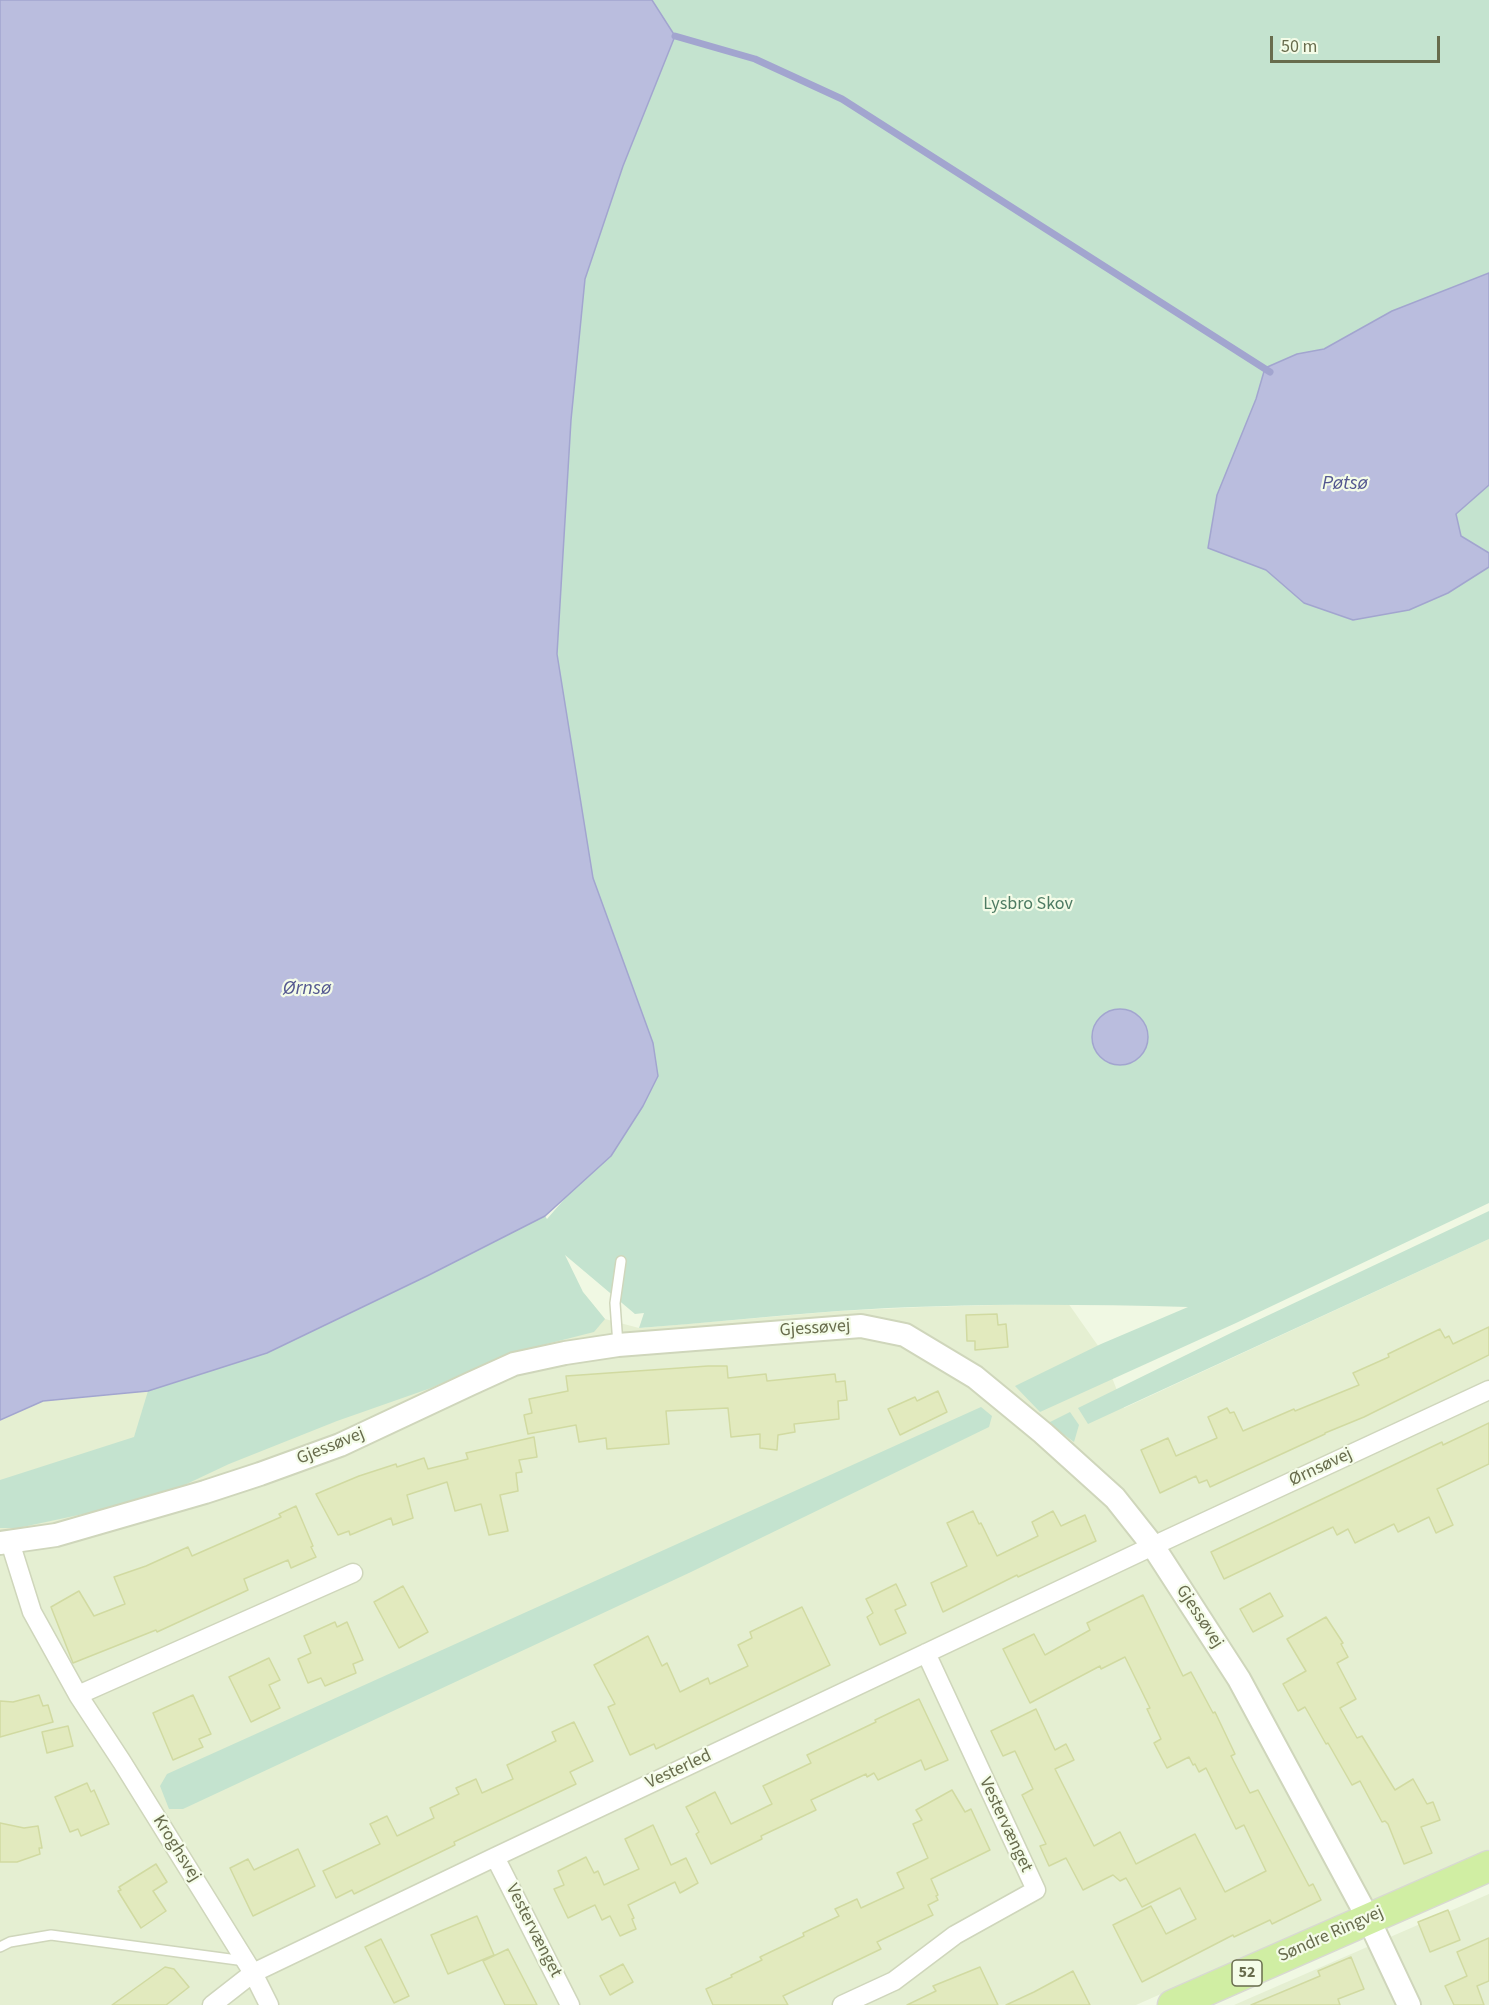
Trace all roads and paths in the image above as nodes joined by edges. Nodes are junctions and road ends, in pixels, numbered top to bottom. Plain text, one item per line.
1 (621, 1261) dead end
2 (618, 1345) junction
3 (1489, 1390) edge
4 (5, 1542) edge
5 (1152, 1546) junction
6 (353, 1573) dead end
7 (926, 1653) junction
8 (78, 1695) junction
9 (495, 1857) junction
10 (1489, 1866) edge
11 (1368, 1918) junction
12 (0, 1947) edge
13 (249, 1967) junction
14 (212, 2005) edge
15 (269, 2005) edge
16 (570, 2005) edge
17 (842, 2005) edge
18 (1173, 2005) edge
19 (1409, 2005) edge

1 - 2 lane
2 - 4 street, Gjessøvej
2 - 5 street, Gjessøvej
3 - 5 street, Ørnsøvej
4 - 8 street, Kroghsvej
5 - 7 street, Vesterled
5 - 11 street, Gjessøvej
6 - 8 street
7 - 9 street, Vesterled
7 - 17 street, Vestervænget
8 - 13 street, Kroghsvej
9 - 13 street, Vesterled
9 - 16 street, Vestervænget
10 - 11 main road, Søndre Ringvej / 52
11 - 18 main road, Søndre Ringvej / 52
11 - 19 street, Gjessøvej
12 - 13 lane
13 - 14 street, Vesterled
13 - 15 street, Kroghsvej

